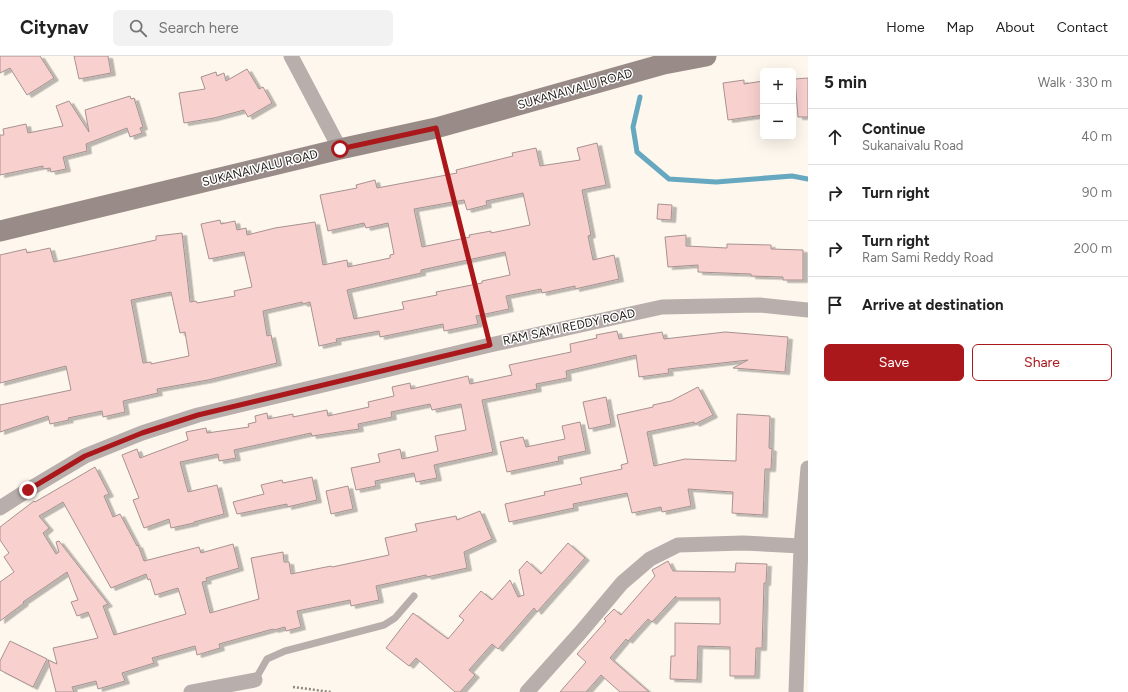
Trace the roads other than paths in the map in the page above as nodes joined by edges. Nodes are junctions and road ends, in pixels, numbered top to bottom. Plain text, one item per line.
1 (291, 56) edge
2 (706, 56) edge
3 (340, 149) junction
4 (0, 232) edge
5 (808, 310) edge
6 (808, 468) edge
7 (0, 508) edge
8 (801, 546) junction
9 (414, 596) dead end
10 (255, 680) joint
11 (192, 692) edge
12 (526, 692) edge
13 (796, 692) edge

1 - 3 street
2 - 3 main road, SUKANAIVALU ROAD
3 - 4 main road, SUKANAIVALU ROAD
5 - 7 street, RAM SAMI REDDY ROAD
6 - 8 street
8 - 12 street
8 - 13 street
9 - 10 lane
10 - 11 street

